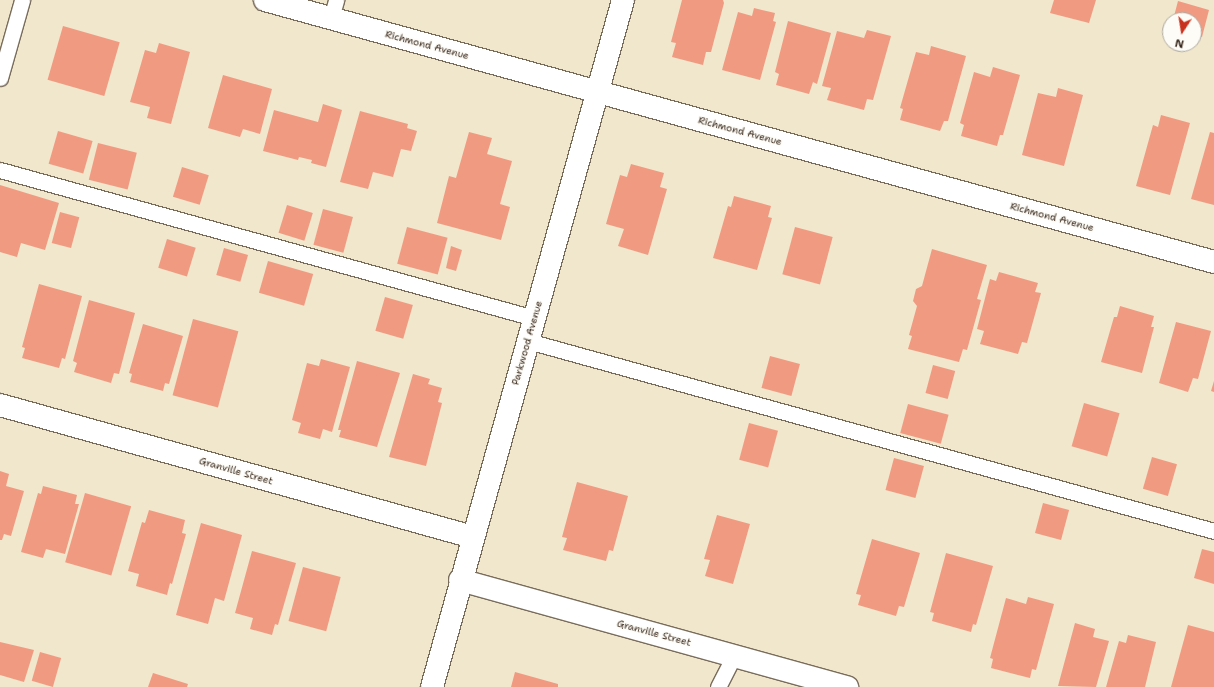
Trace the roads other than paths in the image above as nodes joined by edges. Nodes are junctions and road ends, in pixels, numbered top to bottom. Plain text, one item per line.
1 (22, 0) edge
2 (265, 0) edge
3 (623, 0) edge
4 (334, 9) edge
5 (0, 78) edge
6 (599, 92) junction
7 (0, 170) edge
8 (1214, 262) edge
9 (534, 318) junction
10 (528, 341) junction
11 (0, 405) edge
12 (1214, 531) edge
13 (472, 537) junction
14 (460, 580) junction
15 (734, 656) junction
16 (432, 687) edge
17 (718, 687) edge
18 (847, 687) edge

1 - 5 lane
2 - 4 street, Richmond Avenue
3 - 6 street, Parkwood Avenue
4 - 6 street, Richmond Avenue
6 - 8 street, Richmond Avenue
6 - 9 street, Parkwood Avenue
7 - 9 lane
9 - 10 street, Parkwood Avenue
10 - 12 lane
10 - 13 street, Parkwood Avenue
11 - 13 street, Granville Street
13 - 14 street, Parkwood Avenue
14 - 15 street, Granville Street
14 - 16 street, Parkwood Avenue
15 - 17 lane
15 - 18 street, Granville Street

